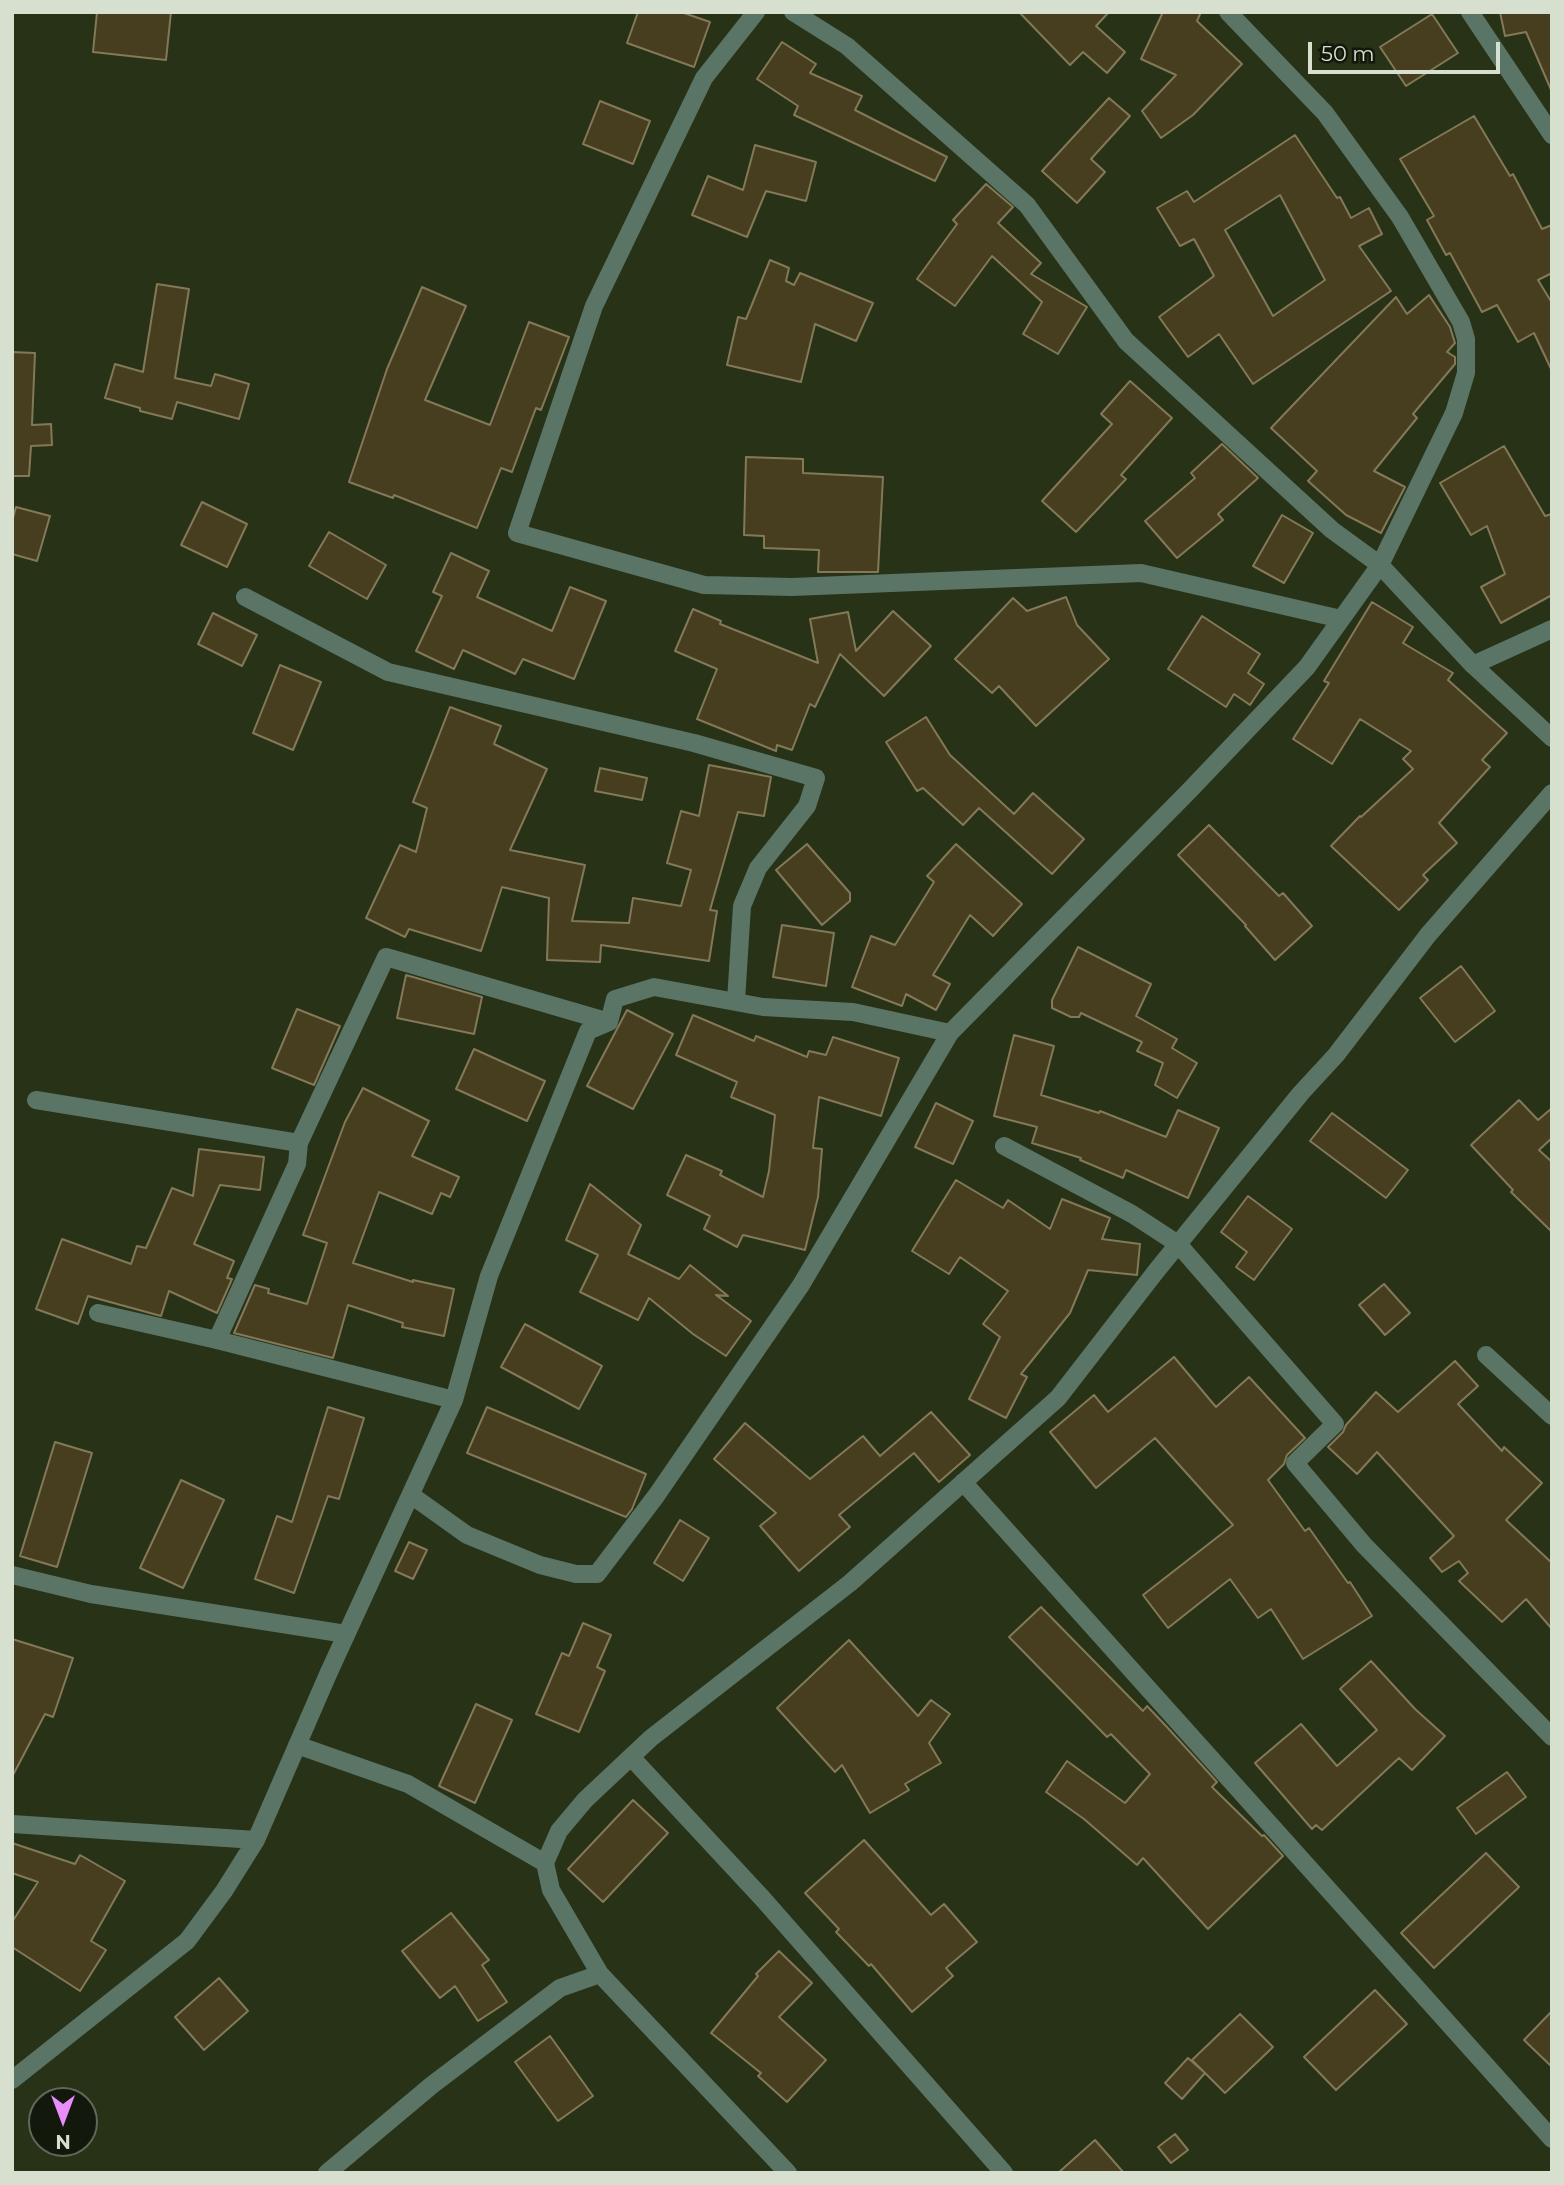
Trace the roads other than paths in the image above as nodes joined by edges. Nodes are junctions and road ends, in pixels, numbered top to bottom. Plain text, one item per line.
1 (756, 12) edge
2 (793, 12) edge
3 (1228, 12) edge
4 (1470, 12) edge
5 (1552, 135) edge
6 (1380, 565) junction
7 (245, 597) dead end
8 (1341, 619) junction
9 (1552, 629) edge
10 (1473, 665) junction
11 (1552, 738) edge
12 (1552, 793) edge
13 (736, 1001) junction
14 (609, 1022) junction
15 (950, 1033) junction
16 (36, 1101) dead end
17 (299, 1143) junction
18 (1004, 1146) dead end
19 (1178, 1244) junction
20 (98, 1313) dead end
21 (217, 1340) junction
22 (1486, 1355) dead end
23 (454, 1400) junction
24 (1552, 1416) edge
25 (963, 1482) junction
26 (411, 1495) junction
27 (12, 1575) edge
28 (346, 1634) junction
29 (1552, 1737) edge
30 (297, 1745) junction
31 (631, 1757) junction
32 (12, 1824) edge
33 (256, 1840) junction
34 (545, 1863) junction
35 (600, 1974) junction
36 (12, 2080) edge
37 (1552, 2140) edge
38 (327, 2173) edge
39 (788, 2173) edge
40 (1004, 2173) edge

1 - 8 street
2 - 6 street
3 - 6 street
4 - 5 street
6 - 8 street
6 - 10 street
7 - 13 street
8 - 15 street
9 - 10 street
10 - 11 street
12 - 19 street
13 - 14 street
13 - 15 street
14 - 17 street
14 - 23 street
15 - 26 street
16 - 17 street
17 - 21 street
18 - 19 street
19 - 25 street
19 - 29 street
20 - 21 street
21 - 23 street
22 - 24 street
23 - 26 street
25 - 31 street
25 - 37 street
26 - 28 street
27 - 28 street
28 - 30 street
30 - 33 street
30 - 34 street
31 - 34 street
31 - 40 street
32 - 33 street
33 - 36 street
34 - 35 street
35 - 38 street
35 - 39 street

